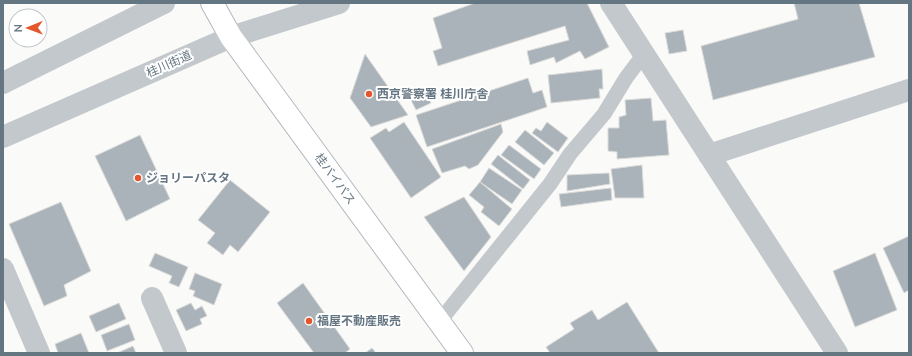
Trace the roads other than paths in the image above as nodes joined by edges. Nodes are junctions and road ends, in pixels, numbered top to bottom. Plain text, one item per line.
1 (164, 3) edge
2 (212, 3) edge
3 (339, 3) edge
4 (611, 3) edge
5 (231, 37) junction
6 (644, 54) junction
7 (3, 83) edge
8 (909, 90) edge
9 (3, 137) edge
10 (709, 155) junction
11 (3, 269) edge
12 (152, 298) dead end
13 (450, 342) edge
14 (39, 353) edge
15 (176, 353) edge
16 (837, 353) edge

1 - 7 street
2 - 5 highway, 桂バイパス
3 - 5 street, 桂川街道
4 - 6 street
5 - 9 street, 桂川街道
5 - 13 highway, 桂バイパス
6 - 10 street
6 - 13 lane
8 - 10 street
10 - 16 street
11 - 14 street
12 - 15 street

